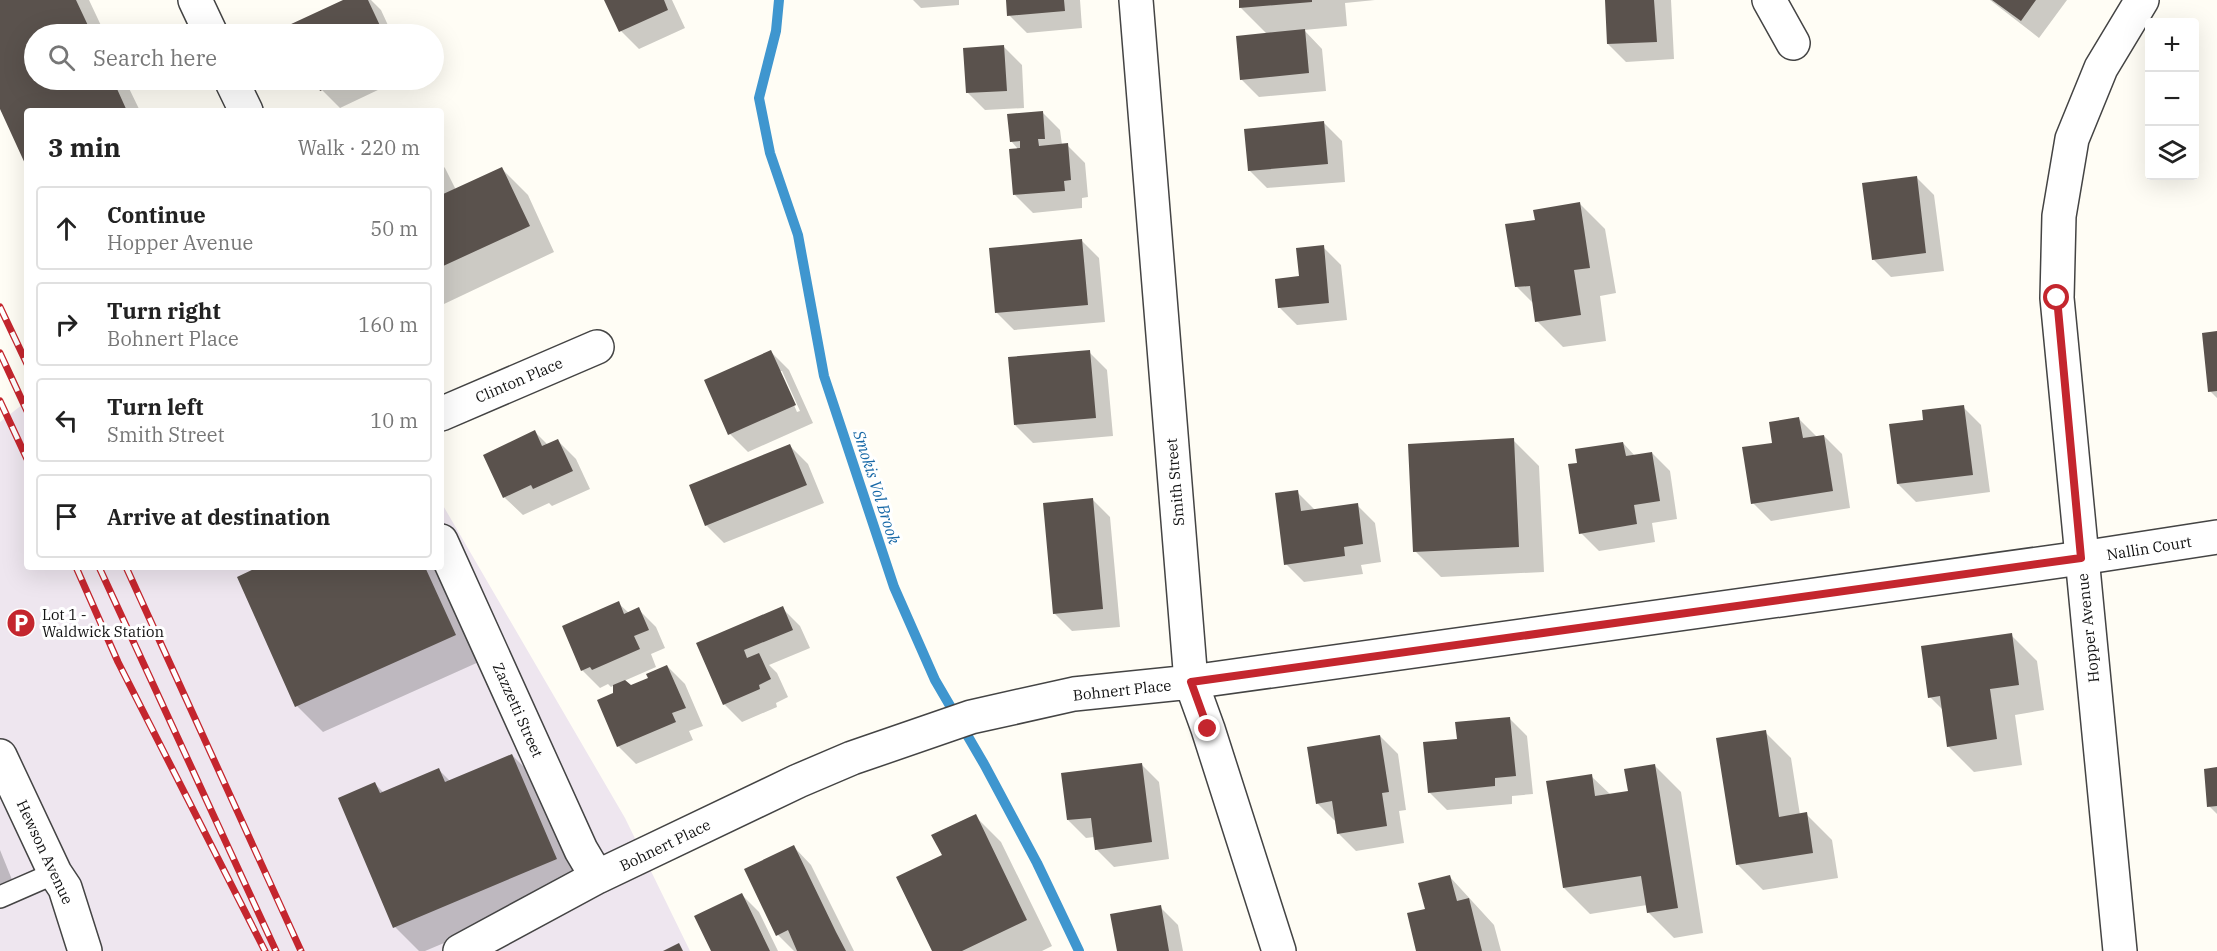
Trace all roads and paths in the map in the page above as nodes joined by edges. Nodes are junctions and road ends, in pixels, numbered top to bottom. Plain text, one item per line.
1 (195, 0) edge
2 (1136, 0) edge
3 (1769, 0) edge
4 (2142, 0) edge
5 (206, 24) edge
6 (1793, 43) dead end
7 (236, 90) edge
8 (245, 108) edge
9 (597, 347) dead end
10 (444, 413) edge
11 (2217, 537) edge
12 (444, 548) edge
13 (2081, 558) junction
14 (1191, 682) junction
15 (0, 756) edge
16 (55, 873) junction
17 (597, 877) junction
18 (0, 897) edge
19 (85, 951) edge
20 (460, 951) edge
21 (1279, 951) edge
22 (2120, 951) edge

1 - 5 street
2 - 14 street, Smith Street
3 - 6 street
4 - 13 street, Hopper Avenue
7 - 8 street
9 - 10 street, Clinton Place
11 - 13 street, Nallin Court
12 - 17 street, Zazzetti Street
13 - 14 street, Bohnert Place
13 - 22 street, Hopper Avenue
14 - 17 street, Bohnert Place
14 - 21 street, Smith Street
15 - 16 street, Hewson Avenue
16 - 18 lane
16 - 19 street, Hewson Avenue
17 - 20 street, Bohnert Place

